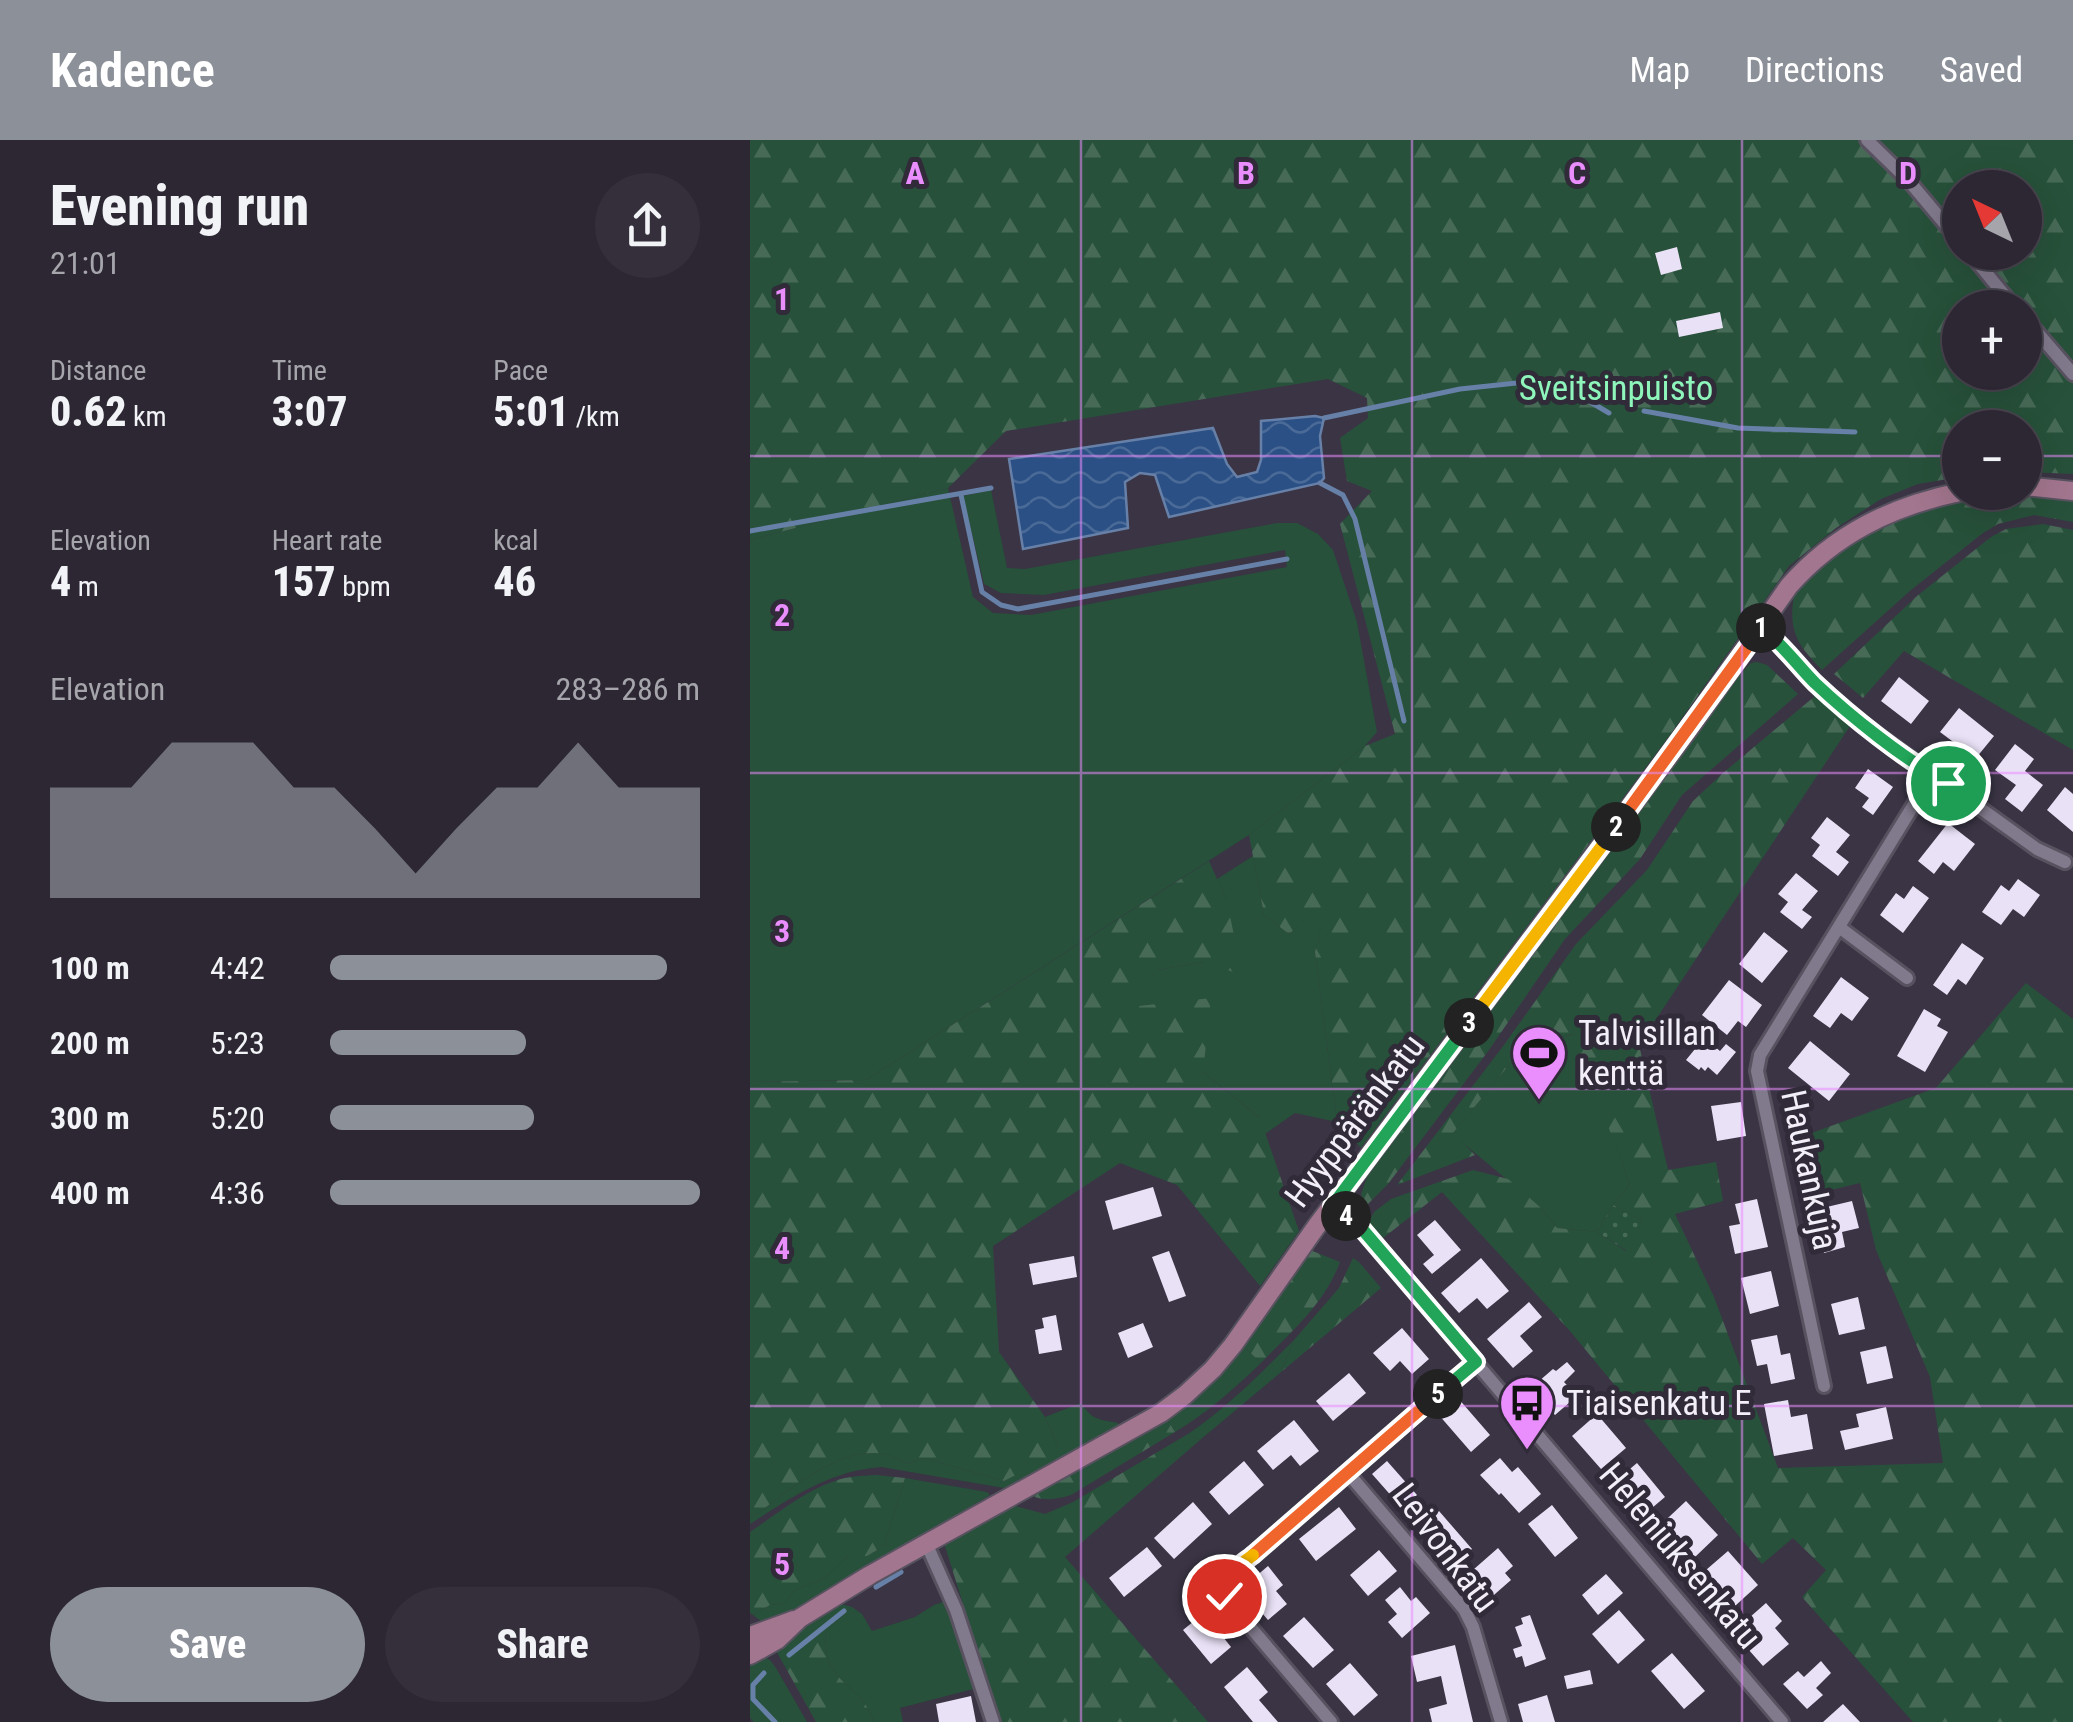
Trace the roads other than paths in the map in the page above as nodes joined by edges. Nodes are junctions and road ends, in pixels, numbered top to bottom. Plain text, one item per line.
1 (1867, 140) edge
2 (1942, 220) edge
3 (1984, 270) edge
4 (2001, 290) edge
5 (2042, 338) edge
6 (2073, 374) edge
7 (2042, 488) edge
8 (2073, 491) edge
9 (1942, 496) edge
10 (1762, 627) junction
11 (1932, 775) junction
12 (2065, 862) dead end
13 (1839, 927) junction
14 (1907, 978) dead end
15 (1332, 1206) junction
16 (1476, 1362) junction
17 (1824, 1386) dead end
18 (1348, 1473) junction
19 (926, 1543) junction
20 (800, 1618) junction
21 (750, 1636) edge
22 (750, 1655) edge
23 (993, 1722) edge
24 (1331, 1722) edge
25 (1500, 1722) edge
26 (1782, 1722) edge

1 - 2 street
3 - 4 street
5 - 6 street
7 - 8 street
9 - 10 street, Hyyppäränkatu
10 - 11 street
10 - 15 street, Hyyppäränkatu
11 - 12 street
11 - 13 street, Haukankuja
13 - 14 street
13 - 17 street, Haukankuja
15 - 16 street, Heleniuksenkatu
15 - 19 street, Hyyppäränkatu
16 - 18 street
16 - 26 street, Heleniuksenkatu
18 - 24 street
18 - 25 street, Leivonkatu
19 - 20 street, Hyyppäränkatu
19 - 23 street
20 - 21 street, Hyyppäränkatu
20 - 22 street, Hyyppäränkatu

